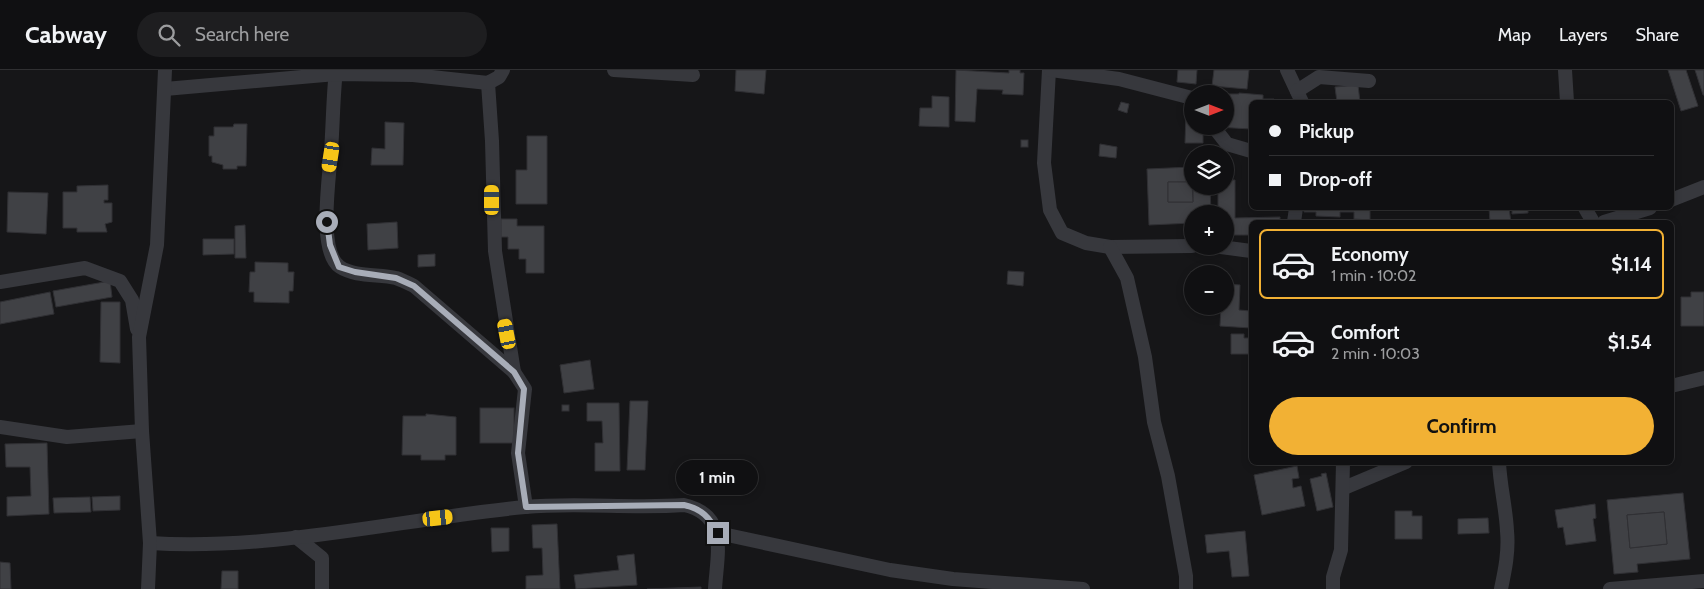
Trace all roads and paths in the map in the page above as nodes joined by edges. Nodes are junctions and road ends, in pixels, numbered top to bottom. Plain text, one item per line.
1 (166, 70) edge
2 (503, 70) edge
3 (614, 70) edge
4 (1050, 70) edge
5 (1287, 70) edge
6 (1565, 70) edge
7 (336, 72) edge
8 (693, 75) dead end
9 (1369, 81) dead end
10 (488, 83) junction
11 (165, 89) junction
12 (1184, 96) edge
13 (1299, 97) edge
14 (1567, 100) edge
15 (1220, 135) edge
16 (1249, 150) edge
17 (1704, 187) edge
18 (1674, 199) edge
19 (1643, 210) edge
20 (1611, 220) edge
21 (1110, 246) junction
22 (1184, 246) edge
23 (1234, 249) edge
24 (1249, 251) edge
25 (0, 282) edge
26 (139, 337) junction
27 (514, 372) junction
28 (1704, 378) edge
29 (1674, 385) edge
30 (0, 427) edge
31 (142, 430) junction
32 (1343, 465) edge
33 (1399, 465) edge
34 (1499, 465) edge
35 (1344, 488) junction
36 (526, 507) junction
37 (718, 533) junction
38 (296, 537) junction
39 (150, 543) junction
40 (1704, 581) edge
41 (951, 584) edge
42 (148, 589) edge
43 (322, 589) edge
44 (715, 589) edge
45 (1084, 589) edge
46 (1186, 589) edge
47 (1333, 589) edge
48 (1501, 589) edge
49 (1610, 589) edge

1 - 11 street
2 - 10 street
3 - 8 street
4 - 12 street
4 - 21 street
5 - 13 street
6 - 14 street
7 - 10 street
7 - 11 street
7 - 27 street
9 - 13 street
10 - 27 street
11 - 26 street
15 - 16 street
17 - 18 street
19 - 20 street
21 - 22 street
21 - 46 street
23 - 24 street
25 - 26 street
26 - 31 street
27 - 36 street
28 - 29 street
30 - 31 street
31 - 39 street
32 - 35 street
33 - 35 street
34 - 48 street
35 - 47 street
36 - 37 street
36 - 38 street
37 - 41 street
37 - 44 street
38 - 39 street
38 - 43 street
39 - 42 street
40 - 49 street
41 - 45 street

